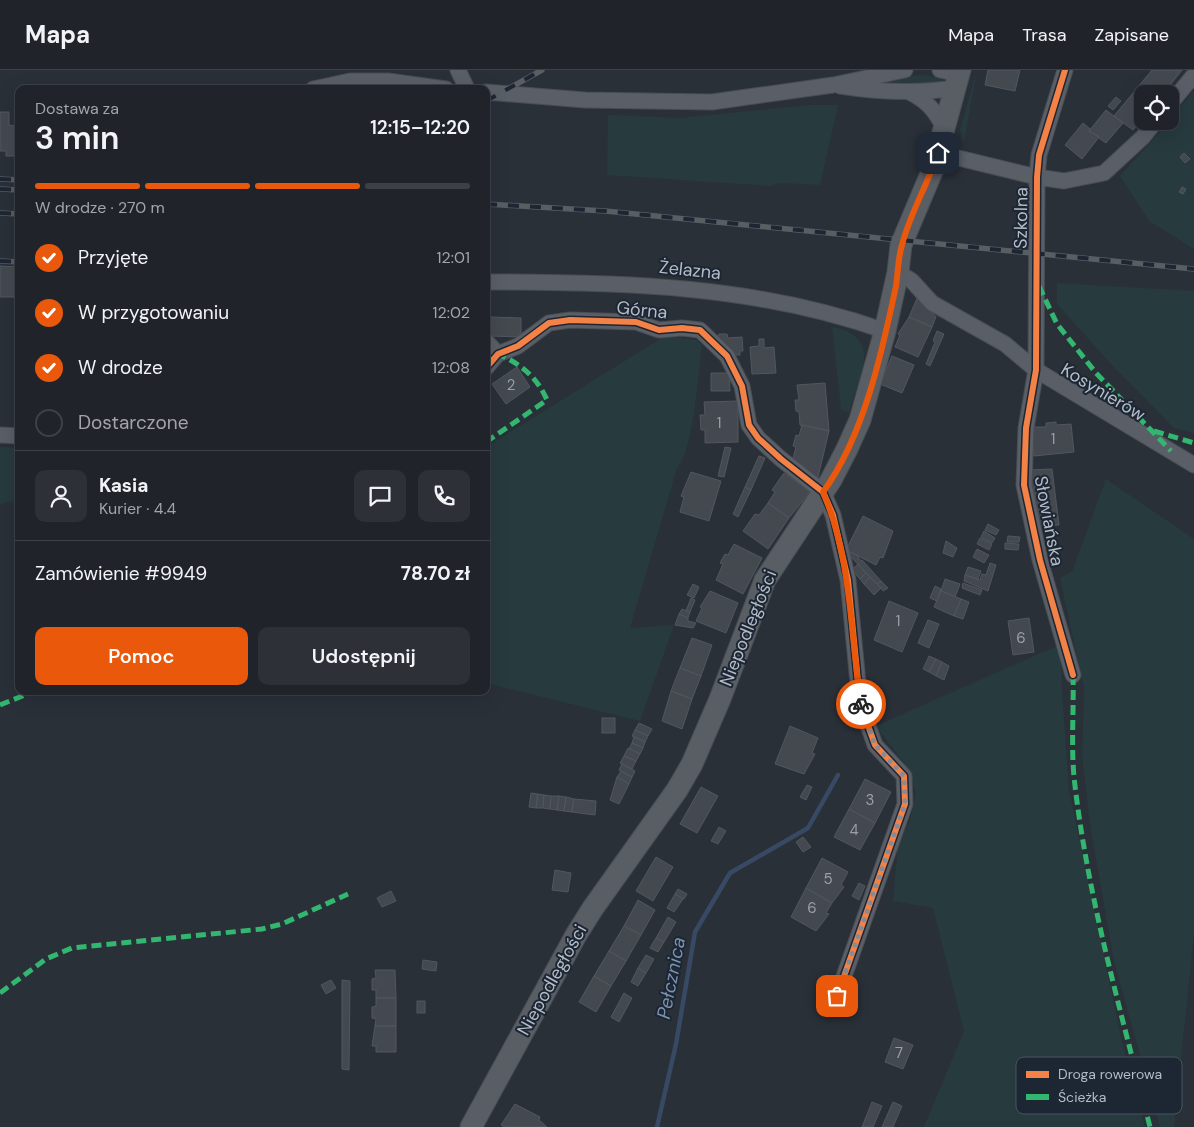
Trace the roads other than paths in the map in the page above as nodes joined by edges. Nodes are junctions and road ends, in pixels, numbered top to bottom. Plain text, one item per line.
1 (458, 70) edge
2 (904, 70) edge
3 (1066, 70) edge
4 (1194, 75) edge
5 (954, 76) edge
6 (332, 85) edge
7 (417, 85) edge
8 (465, 85) edge
9 (833, 85) junction
10 (490, 92) edge
11 (907, 92) junction
12 (1179, 93) edge
13 (944, 128) junction
14 (1149, 130) edge
15 (938, 153) junction
16 (1037, 177) junction
17 (898, 272) junction
18 (490, 282) edge
19 (885, 332) junction
20 (490, 345) edge
21 (498, 354) junction
22 (490, 363) edge
23 (1036, 370) junction
24 (0, 435) edge
25 (15, 436) edge
26 (1194, 465) edge
27 (823, 492) junction
28 (1073, 674) dead end
29 (837, 996) dead end
30 (471, 1127) edge

1 - 8 street
2 - 9 street
3 - 16 street, Szkolna
4 - 12 street
5 - 11 street
5 - 13 main road, Niepodległości
6 - 7 street
9 - 10 street
9 - 11 street
11 - 13 street
13 - 15 main road, Niepodległości
14 - 16 street
15 - 16 street
15 - 17 main road, Niepodległości
16 - 23 street, Szkolna
17 - 19 main road, Niepodległości
17 - 23 street, Kosynierów
18 - 19 street, Żelazna
19 - 27 main road, Niepodległości
20 - 21 street
21 - 22 street
21 - 27 street, Górna
23 - 26 street, Kosynierów
23 - 28 street, Słowiańska
24 - 25 street
27 - 29 street
27 - 30 main road, Niepodległości

